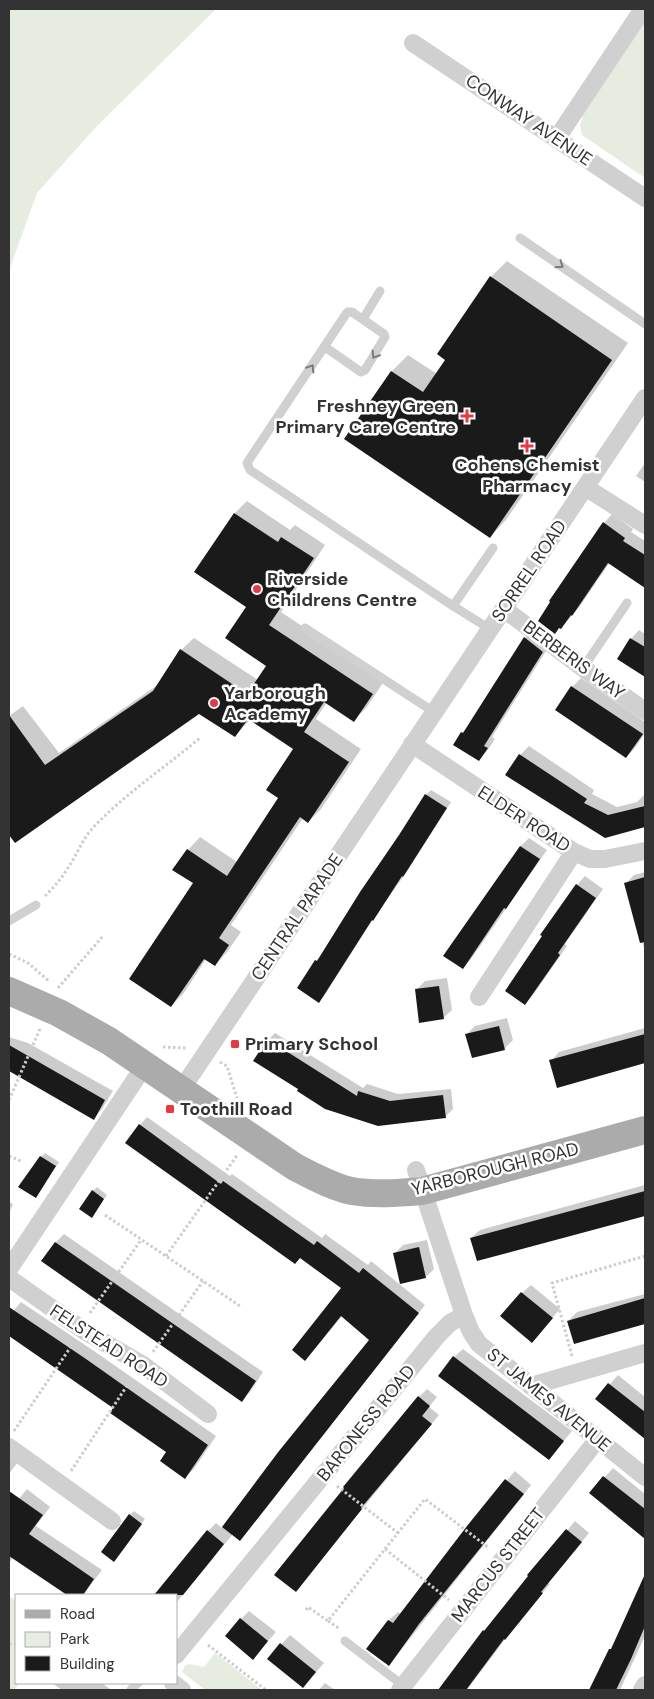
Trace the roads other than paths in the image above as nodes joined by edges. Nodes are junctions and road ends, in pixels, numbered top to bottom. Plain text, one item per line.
1 (642, 9) edge
2 (413, 43) dead end
3 (556, 138) junction
4 (645, 198) edge
5 (520, 238) dead end
6 (380, 291) dead end
7 (363, 319) junction
8 (645, 324) edge
9 (325, 347) junction
10 (645, 398) edge
11 (585, 488) junction
12 (645, 525) edge
13 (493, 548) dead end
14 (627, 603) dead end
15 (453, 606) junction
16 (504, 609) junction
17 (305, 628) dead end
18 (490, 629) junction
19 (582, 668) junction
20 (645, 711) edge
21 (434, 712) junction
22 (412, 744) junction
23 (645, 851) edge
24 (574, 852) junction
25 (36, 905) road end
26 (9, 922) edge
27 (9, 991) edge
28 (479, 996) dead end
29 (151, 1055) junction
30 (181, 1090) junction
31 (645, 1130) edge
32 (419, 1180) junction
33 (9, 1269) edge
34 (9, 1278) edge
35 (464, 1315) junction
36 (645, 1354) edge
37 (531, 1386) junction
38 (208, 1414) dead end
39 (11, 1439) edge
40 (597, 1440) junction
41 (645, 1477) edge
42 (112, 1521) dead end
43 (345, 1641) dead end
44 (178, 1653) edge
45 (645, 1684) edge
46 (404, 1689) edge
47 (642, 1690) edge

1 - 3 street
2 - 3 street, CONWAY AVENUE
3 - 4 street, CONWAY AVENUE
5 -> 8 lane
6 - 7 lane
7 - 9 lane
7 -> 9 lane
15 -> 9 lane
10 - 11 street, SORREL ROAD
11 - 12 street
11 - 16 street, SORREL ROAD
13 - 15 lane
14 - 19 lane
15 - 18 lane
16 - 18 street, SORREL ROAD
16 - 19 street, BERBERIS WAY
17 - 21 lane
18 - 21 street, SORREL ROAD
19 - 20 street, BERBERIS WAY
21 - 22 street, SORREL ROAD
22 - 24 street, ELDER ROAD
22 - 30 street, CENTRAL PARADE
23 - 24 street, ELDER ROAD
24 - 28 street
25 - 26 lane
27 - 29 main road, YARBOROUGH ROAD
29 - 30 main road, YARBOROUGH ROAD
29 - 33 street
30 - 32 main road, YARBOROUGH ROAD
31 - 32 main road, YARBOROUGH ROAD
32 - 35 street
34 - 38 street, FELSTEAD ROAD
35 - 37 street, ST JAMES AVENUE
35 - 44 street, BARONESS ROAD
36 - 37 street
37 - 40 street, ST JAMES AVENUE
39 - 42 street
40 - 41 street, ST JAMES AVENUE
40 - 46 street, MARCUS STREET
43 - 46 lane
45 - 47 street

